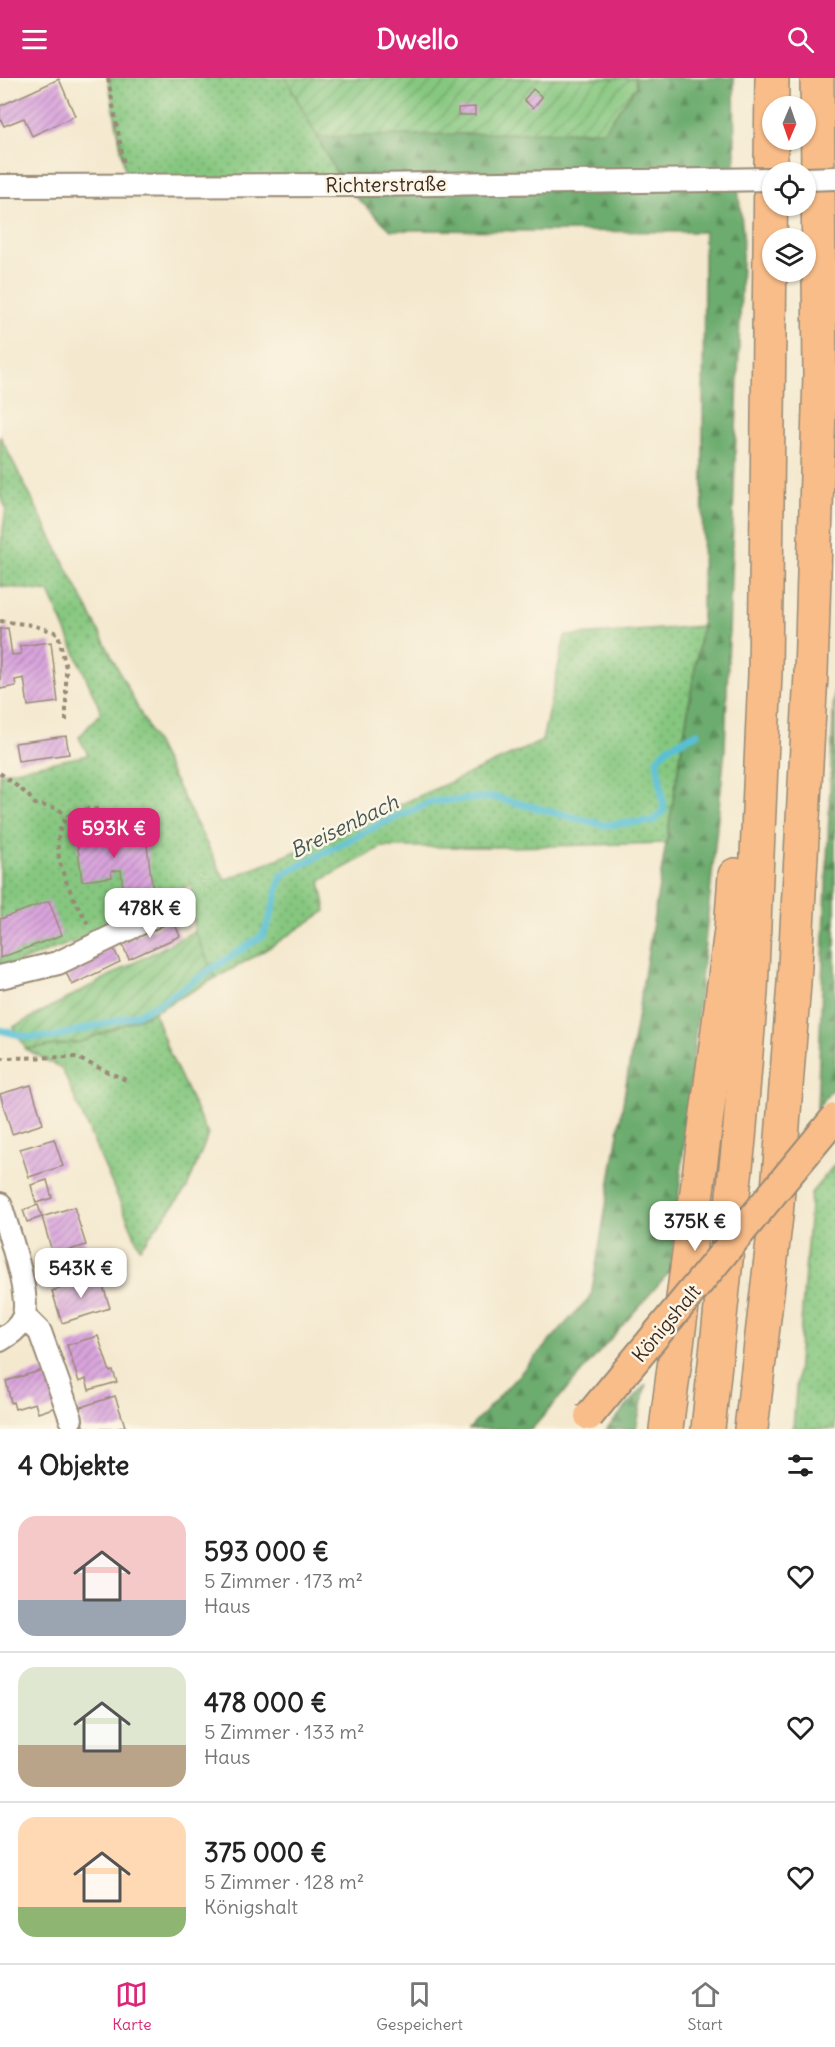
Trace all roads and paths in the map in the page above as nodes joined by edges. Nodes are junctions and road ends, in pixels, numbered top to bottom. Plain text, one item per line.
1 (108, 78) edge
2 (772, 78) edge
3 (817, 78) edge
4 (816, 178) edge
5 (835, 178) edge
6 (762, 179) edge
7 (0, 186) edge
8 (128, 186) junction
9 (0, 621) edge
10 (765, 673) junction
11 (66, 721) dead end
12 (0, 773) edge
13 (67, 816) junction
14 (113, 848) dead end
15 (161, 913) dead end
16 (99, 943) junction
17 (0, 976) edge
18 (0, 1058) edge
19 (128, 1082) dead end
20 (835, 1118) edge
21 (0, 1204) edge
22 (776, 1216) junction
23 (24, 1316) junction
24 (0, 1340) edge
25 (671, 1394) junction
26 (589, 1416) dead end
27 (71, 1419) dead end
28 (660, 1429) edge
29 (666, 1429) edge
30 (708, 1429) edge
31 (751, 1429) edge
32 (772, 1429) edge

1 - 8 path
2 - 10 highway
3 - 22 highway
4 - 5 street, bridge
6 - 8 street, Richterstraße, bridge
7 - 8 street, Richterstraße
9 - 11 path
10 - 25 highway
10 - 30 highway
12 - 13 path
13 - 14 path
13 - 16 path
15 - 16 street
16 - 17 street
18 - 19 path
20 - 26 main road, Königshalt, bridge
21 - 23 street
22 - 31 highway
22 - 32 highway
23 - 24 street
23 - 27 street
25 - 28 highway
25 - 29 highway

